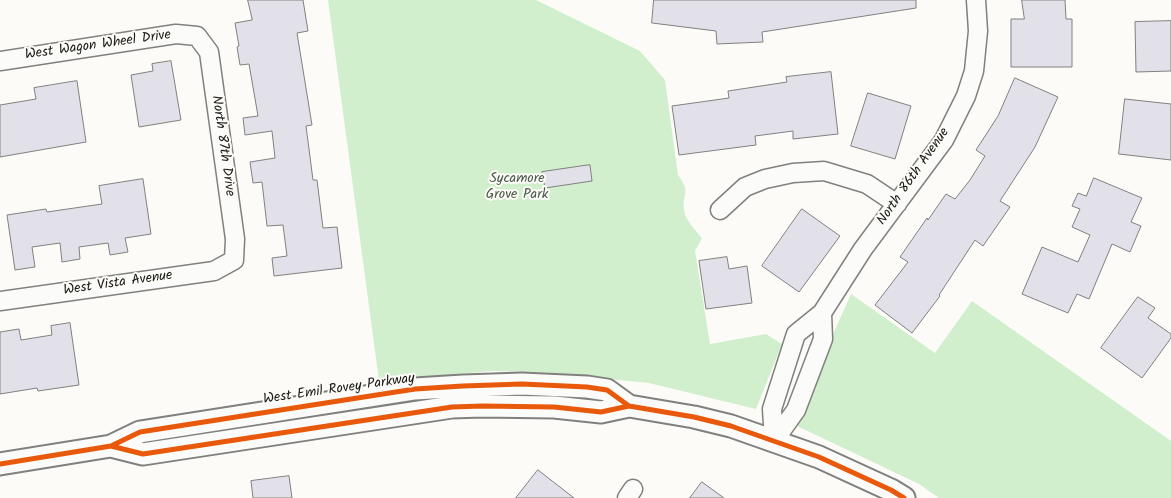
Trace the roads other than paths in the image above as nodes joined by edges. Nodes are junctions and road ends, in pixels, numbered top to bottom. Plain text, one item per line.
1 (976, 0) edge
2 (197, 36) joint
3 (0, 61) edge
4 (897, 204) junction
5 (720, 210) dead end
6 (234, 260) joint
7 (0, 301) edge
8 (822, 313) junction
9 (774, 441) junction
10 (0, 464) edge
11 (904, 498) edge

1 - 4 street, North 86th Avenue
2 - 3 street, West Wagon Wheel Drive
2 - 6 street, North 87th Drive
4 - 5 street
4 - 8 street, North 86th Avenue
6 - 7 street, West Vista Avenue
8 - 9 street
8 - 9 street, North 86th Avenue
9 - 10 street
9 - 11 street

